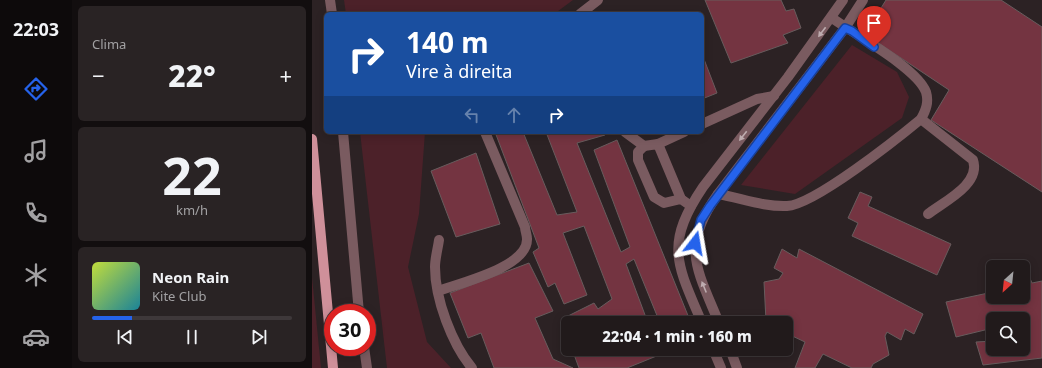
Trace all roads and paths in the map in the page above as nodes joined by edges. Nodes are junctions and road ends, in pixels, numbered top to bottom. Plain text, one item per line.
1 (330, 0) edge
2 (598, 0) edge
3 (843, 0) edge
4 (863, 0) edge
5 (332, 12) edge
6 (583, 12) edge
7 (832, 18) junction
8 (845, 28) junction
9 (774, 96) junction
10 (921, 119) junction
11 (704, 123) edge
12 (343, 134) edge
13 (486, 134) edge
14 (628, 134) edge
15 (680, 134) edge
16 (312, 139) edge
17 (658, 144) junction
18 (644, 146) junction
19 (718, 194) junction
20 (681, 199) junction
21 (691, 206) junction
22 (928, 214) dead end
23 (439, 240) dead end
24 (438, 291) junction
25 (358, 304) edge
26 (699, 316) edge
27 (716, 316) edge
28 (365, 356) edge
29 (716, 356) edge
30 (733, 356) edge
31 (333, 368) edge
32 (367, 368) edge
33 (472, 368) edge
34 (721, 368) edge
35 (737, 368) edge

1 - 5 street
2 - 6 street
3 - 7 street
4 - 8 street
7 - 8 street
7 -> 9 street
8 - 10 street
8 - 19 street
9 - 11 street
9 -> 21 street
10 - 19 street
10 - 22 street
12 - 25 street
13 - 24 street
14 - 18 street
15 - 17 street
16 - 31 main road
17 - 18 street
17 - 20 street
18 - 20 street
27 -> 19 street
20 - 21 street
21 - 26 street
23 - 24 street
24 - 33 street
28 - 32 street
29 - 34 street
30 - 35 street

